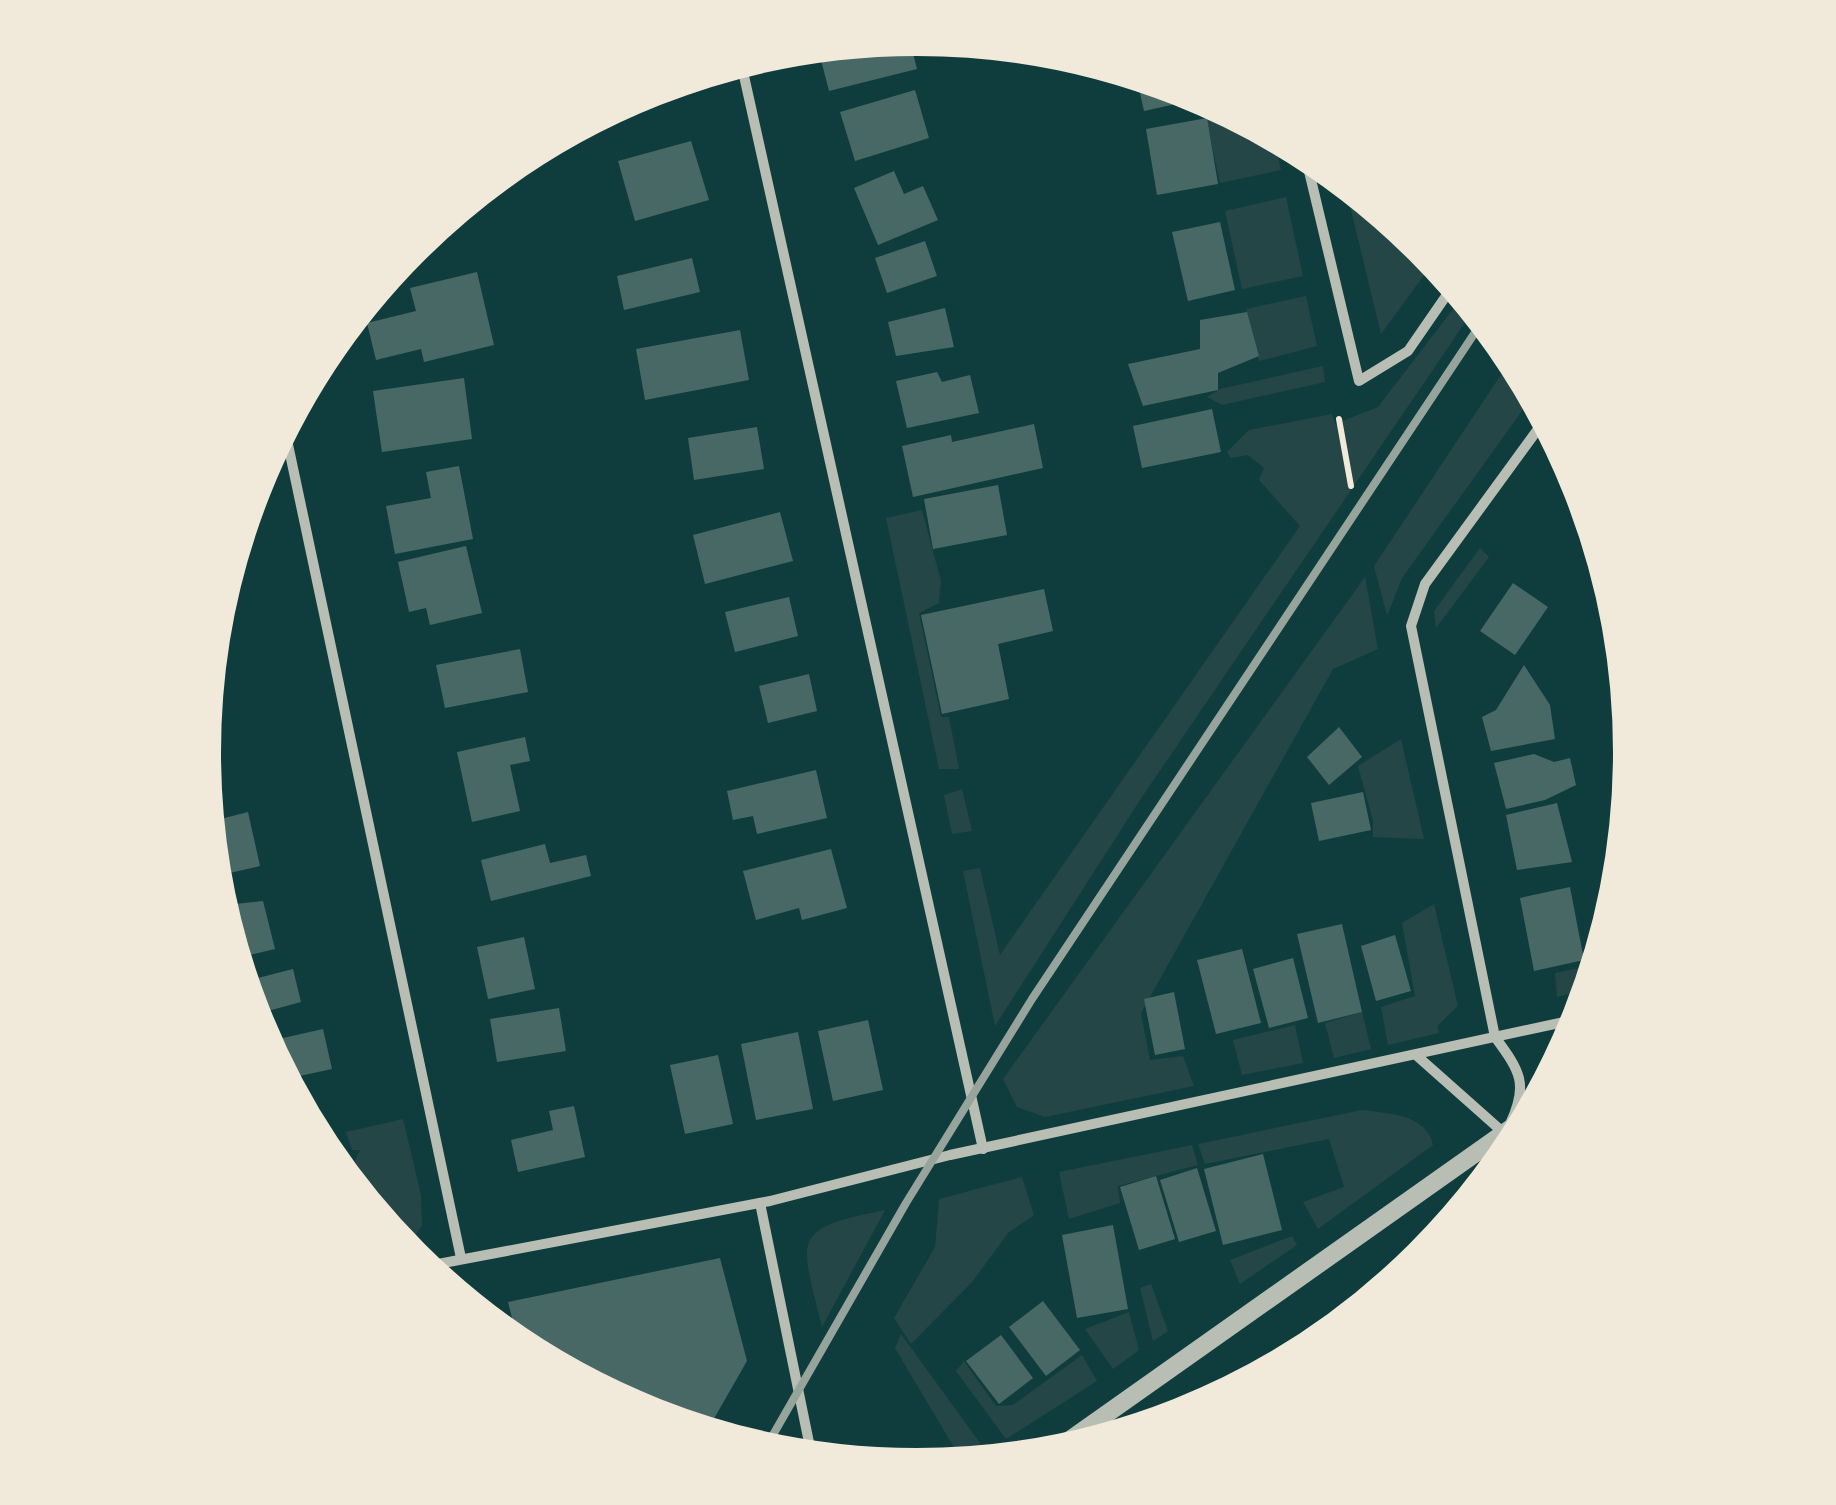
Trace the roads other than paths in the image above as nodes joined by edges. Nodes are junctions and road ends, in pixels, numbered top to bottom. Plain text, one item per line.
1 (743, 72) edge
2 (1308, 168) edge
3 (1449, 293) edge
4 (1540, 427) edge
5 (288, 442) edge
6 (1567, 1020) edge
7 (1495, 1037) junction
8 (1416, 1055) junction
9 (1510, 1130) edge
10 (1505, 1134) junction
11 (983, 1149) junction
12 (760, 1203) junction
13 (462, 1258) junction
14 (437, 1264) edge
15 (1071, 1438) edge
16 (809, 1446) edge

1 - 11 street
2 - 3 street
4 - 7 street
5 - 13 street
6 - 7 street
7 - 8 street
7 - 10 street
8 - 10 street
8 - 11 street
9 - 10 street
10 - 15 street
11 - 12 street
12 - 13 street
12 - 16 street
13 - 14 street

